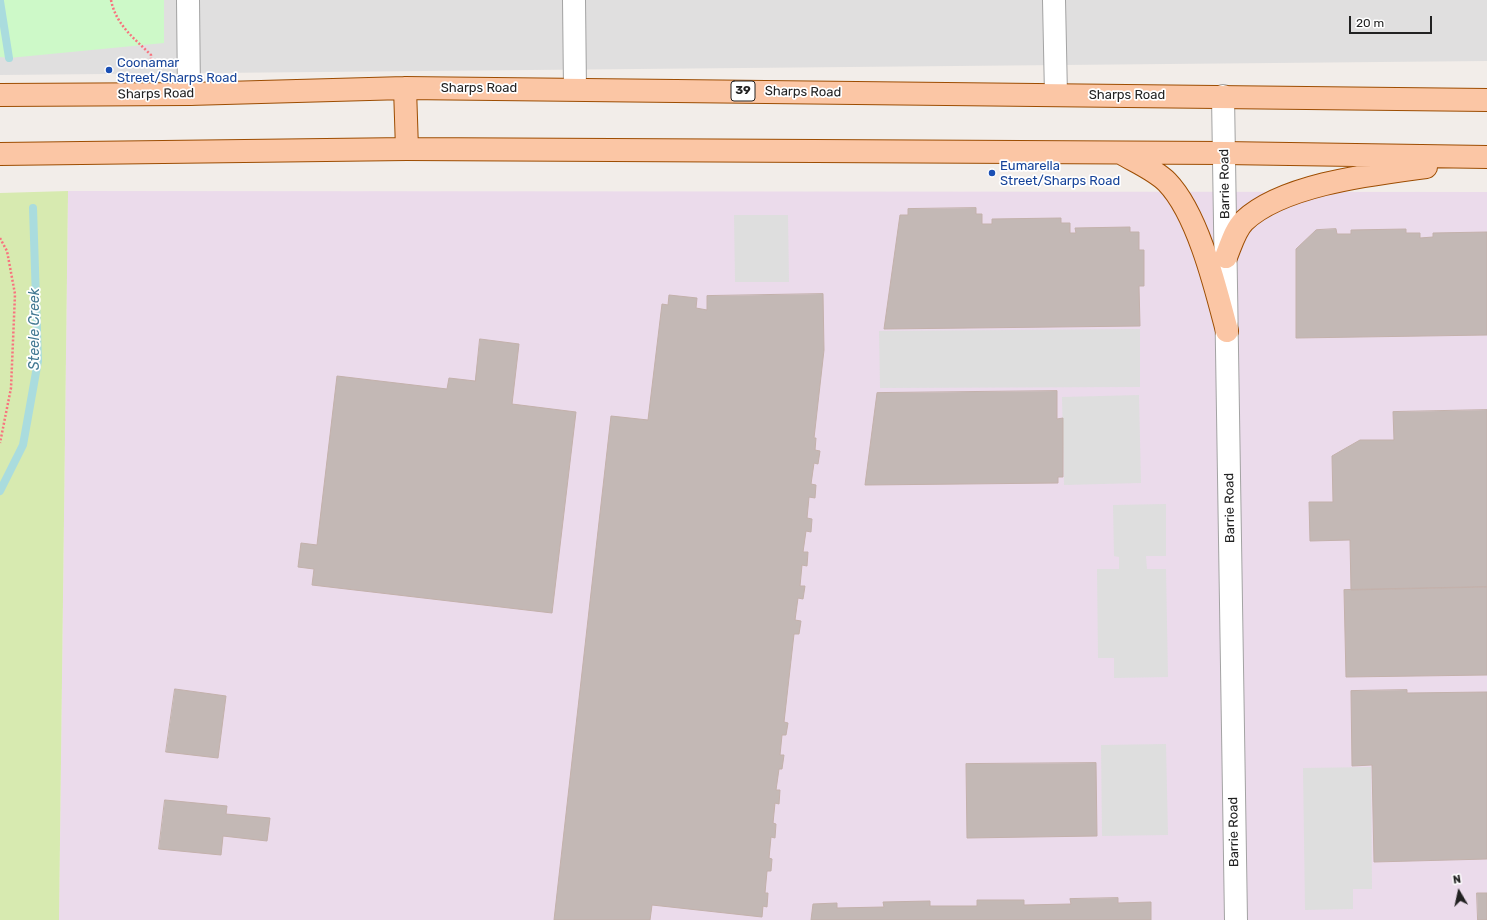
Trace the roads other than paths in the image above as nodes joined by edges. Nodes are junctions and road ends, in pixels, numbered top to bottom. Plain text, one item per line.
1 (188, 0) edge
2 (574, 0) edge
3 (1054, 0) edge
4 (405, 88) junction
5 (575, 89) junction
6 (189, 94) junction
7 (0, 95) edge
8 (1056, 95) junction
9 (1223, 96) junction
10 (1487, 100) edge
11 (407, 149) junction
12 (1120, 153) junction
13 (1224, 153) junction
14 (0, 154) edge
15 (1487, 158) edge
16 (1226, 257) junction
17 (1227, 331) junction
18 (1236, 920) edge

1 - 6 street
2 - 5 street
3 - 8 street
4 - 5 main road, Sharps Road / 39
4 - 6 main road, Sharps Road / 39
4 - 11 main road
5 - 8 main road, Sharps Road / 39
6 - 7 main road, Sharps Road / 39
8 - 9 main road, Sharps Road / 39
9 - 10 main road, Sharps Road / 39
9 - 13 street, Barrie Road
11 - 12 main road
11 - 14 main road
12 - 13 main road
12 - 17 main road
13 - 15 main road
13 - 16 street, Barrie Road
15 - 16 main road
16 - 17 street, Barrie Road
17 - 18 street, Barrie Road

